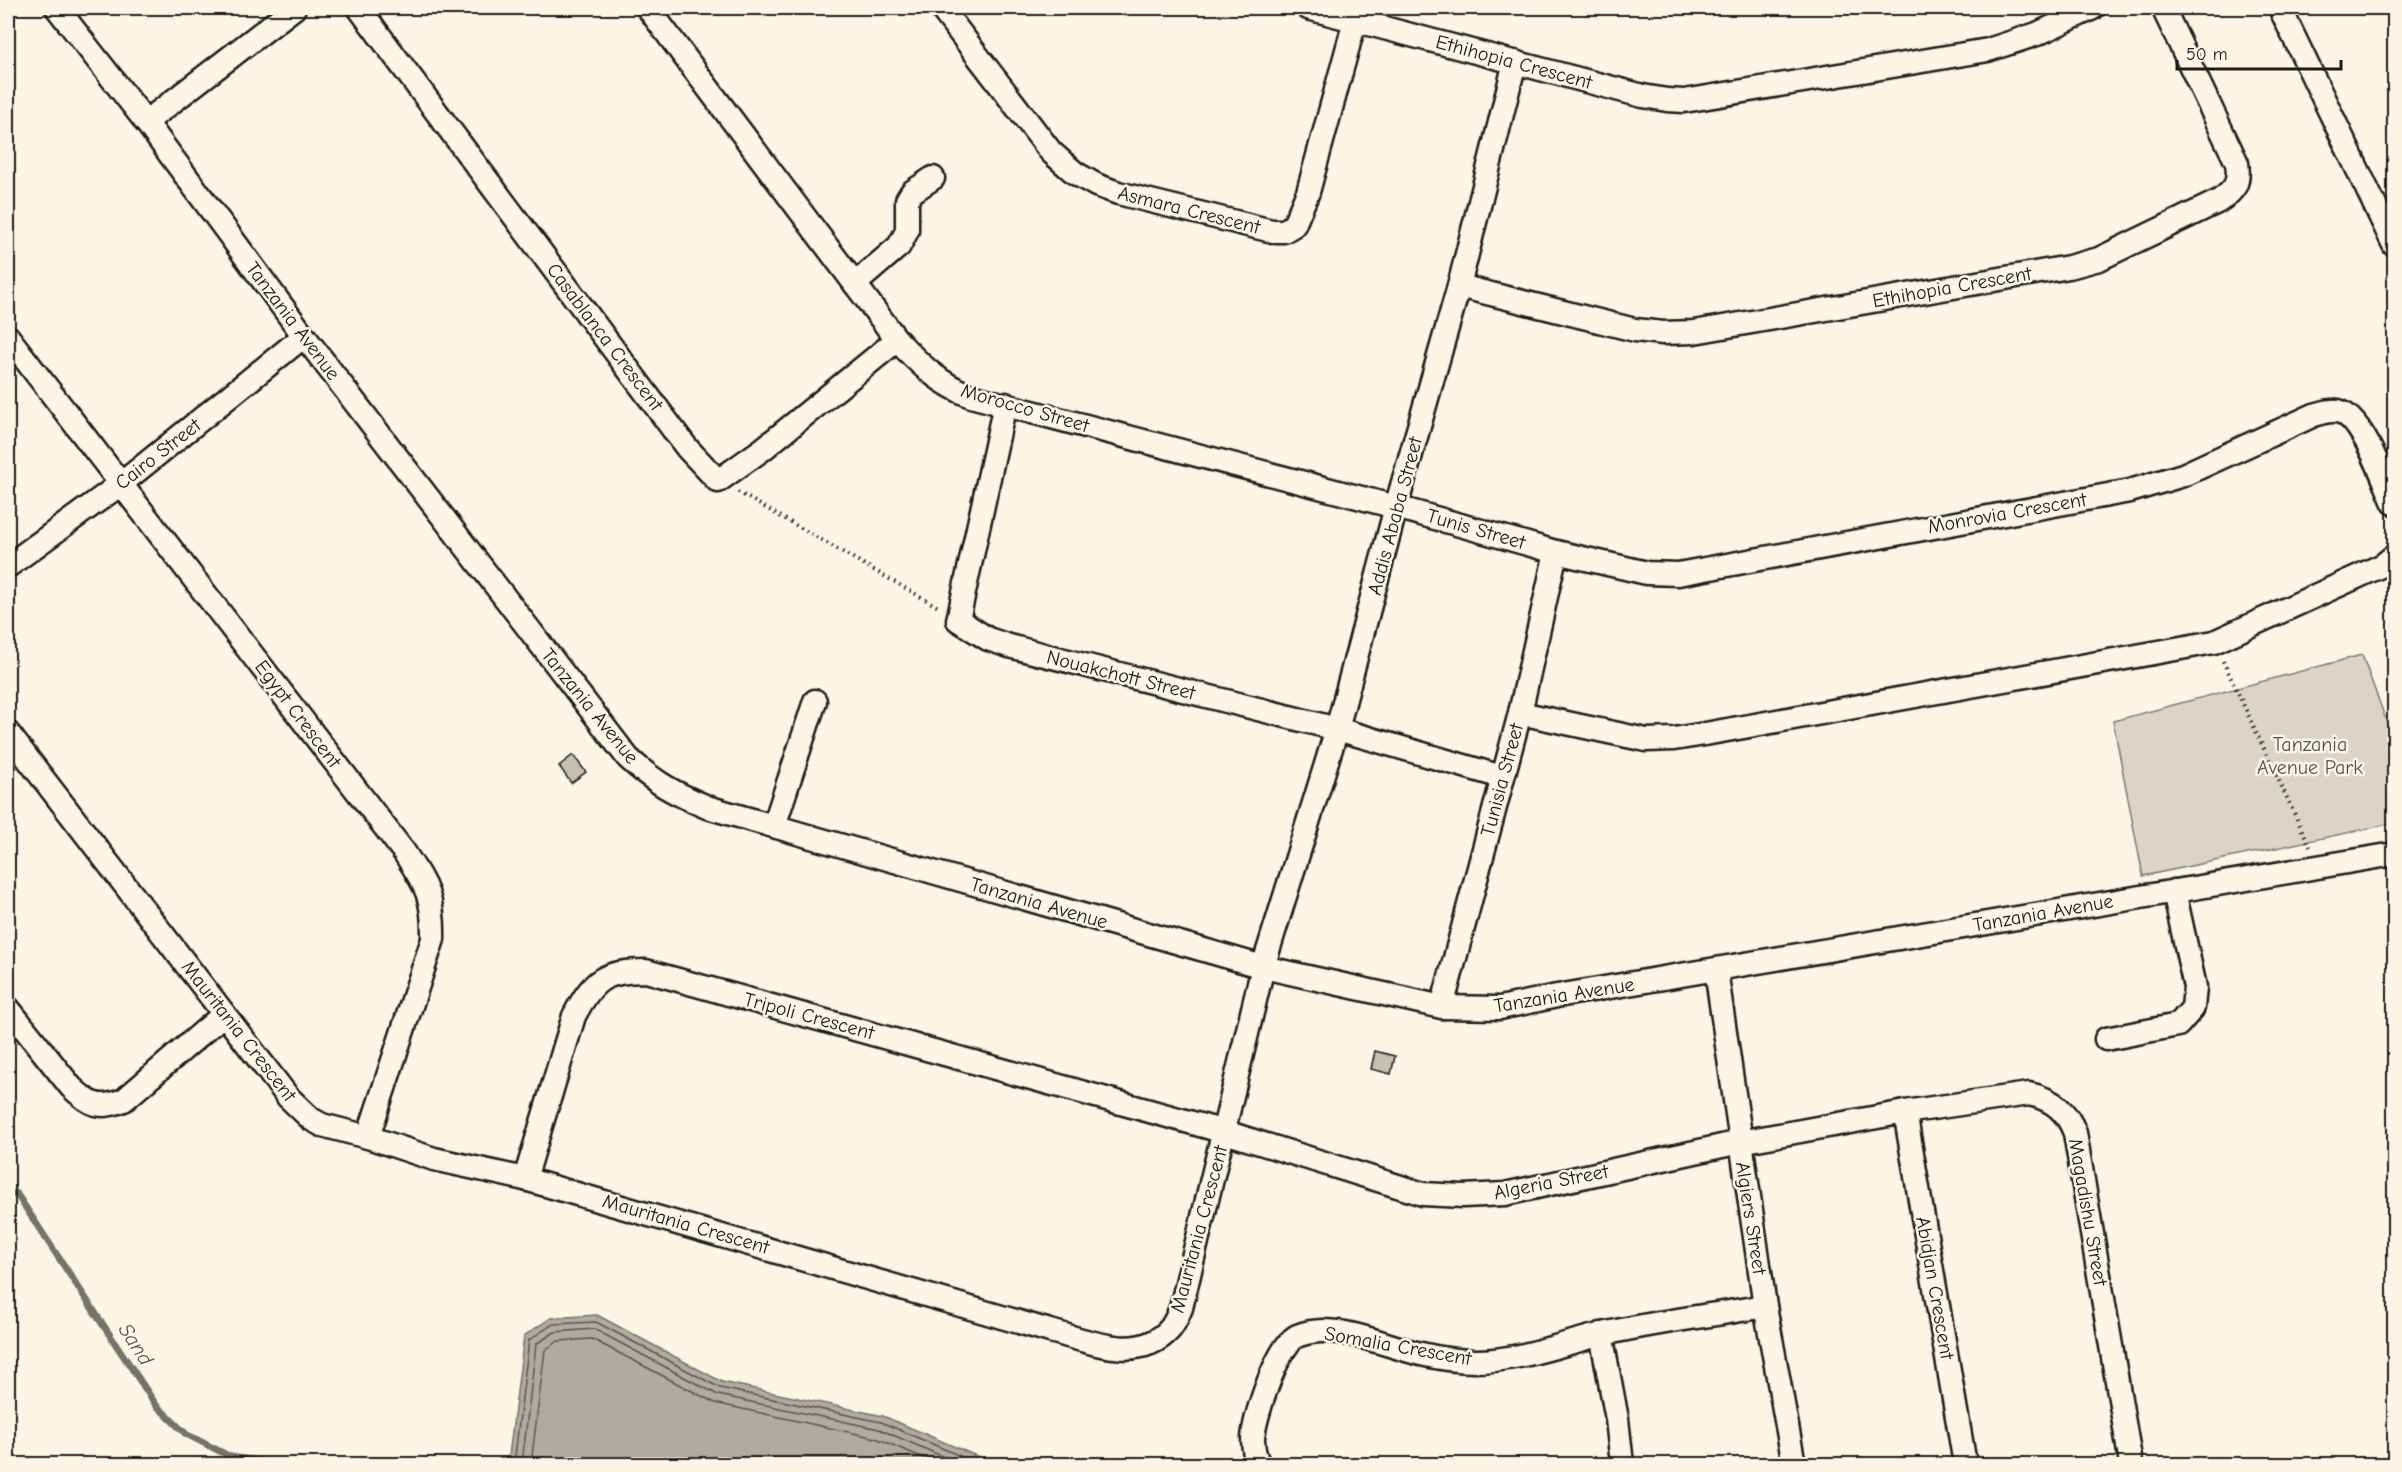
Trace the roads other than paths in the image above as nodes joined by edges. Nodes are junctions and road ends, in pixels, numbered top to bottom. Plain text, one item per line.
1 (57, 8) edge
2 (294, 8) edge
3 (359, 8) edge
4 (648, 8) edge
5 (941, 8) edge
6 (1308, 8) edge
7 (2093, 8) edge
8 (2163, 8) edge
9 (2280, 8) edge
10 (2058, 15) edge
11 (1355, 21) junction
12 (1515, 62) junction
13 (146, 122) junction
14 (933, 178) dead end
15 (2394, 245) edge
16 (855, 284) junction
17 (1459, 286) junction
18 (304, 336) junction
19 (8, 338) edge
20 (897, 340) junction
21 (1005, 404) junction
22 (122, 483) junction
23 (2394, 503) edge
24 (1396, 507) junction
25 (1556, 552) junction
26 (2394, 556) edge
27 (8, 566) edge
28 (814, 700) dead end
29 (1520, 713) junction
30 (1337, 729) junction
31 (8, 733) edge
32 (1502, 777) junction
33 (774, 826) junction
34 (2394, 854) edge
35 (2174, 891) junction
36 (1263, 967) junction
37 (1716, 970) junction
38 (1442, 1007) junction
39 (8, 1008) edge
40 (224, 1014) junction
41 (2106, 1040) dead end
42 (1905, 1112) junction
43 (1224, 1132) junction
44 (369, 1137) junction
45 (1740, 1142) junction
46 (525, 1179) junction
47 (1765, 1306) junction
48 (1601, 1334) junction
49 (1259, 1464) edge
50 (1622, 1464) edge
51 (1794, 1464) edge
52 (1965, 1464) edge
53 (2131, 1464) edge

1 - 13 street, Tanzania Avenue
2 - 13 street
3 - 20 street, Casablanca Crescent
4 - 16 street, Morocco Street
5 - 11 street, Asmara Crescent
6 - 11 street
7 - 10 street, Ethihopia Crescent
8 - 17 street, Ethihopia Crescent
9 - 15 street
10 - 12 street, Ethihopia Crescent
11 - 12 street, Ethihopia Crescent
12 - 17 street, Addis Ababa Street
13 - 18 street, Tanzania Avenue
14 - 16 street
16 - 20 street, Morocco Street
17 - 24 street, Addis Ababa Street
18 - 22 street, Cairo Street
18 - 33 street, Tanzania Avenue
19 - 22 street, Egypt Crescent
20 - 21 street, Morocco Street
21 - 24 street, Morocco Street
21 - 30 street, Nouakchott Street
22 - 27 street, Cairo Street
22 - 44 street, Egypt Crescent
23 - 25 street, Monrovia Crescent
24 - 25 street, Tunis Street
24 - 30 street, Addis Ababa Street
25 - 29 street, Tunisia Street
26 - 29 street
28 - 33 street
29 - 32 street, Tunisia Street
30 - 32 street, Nouakchott Street
30 - 36 street, Addis Ababa Street
31 - 40 street, Mauritania Crescent
32 - 38 street, Tunisia Street
33 - 36 street, Tanzania Avenue
34 - 35 street, Tanzania Avenue
35 - 37 street, Tanzania Avenue
35 - 41 street
36 - 38 street, Tanzania Avenue
36 - 43 street, Mauritania Crescent
37 - 38 street, Tanzania Avenue
37 - 45 street, Algiers Street
39 - 40 street
40 - 44 street, Mauritania Crescent
42 - 45 street, Magadishu Street
42 - 52 street, Abidjan Crescent
42 - 53 street, Magadishu Street
43 - 45 street, Algeria Street
43 - 46 street, Tripoli Crescent
43 - 46 street, Mauritania Crescent
44 - 46 street, Mauritania Crescent
45 - 47 street, Algiers Street
47 - 48 street, Somalia Crescent
47 - 51 street, Algiers Street
48 - 49 street, Somalia Crescent
48 - 50 street

